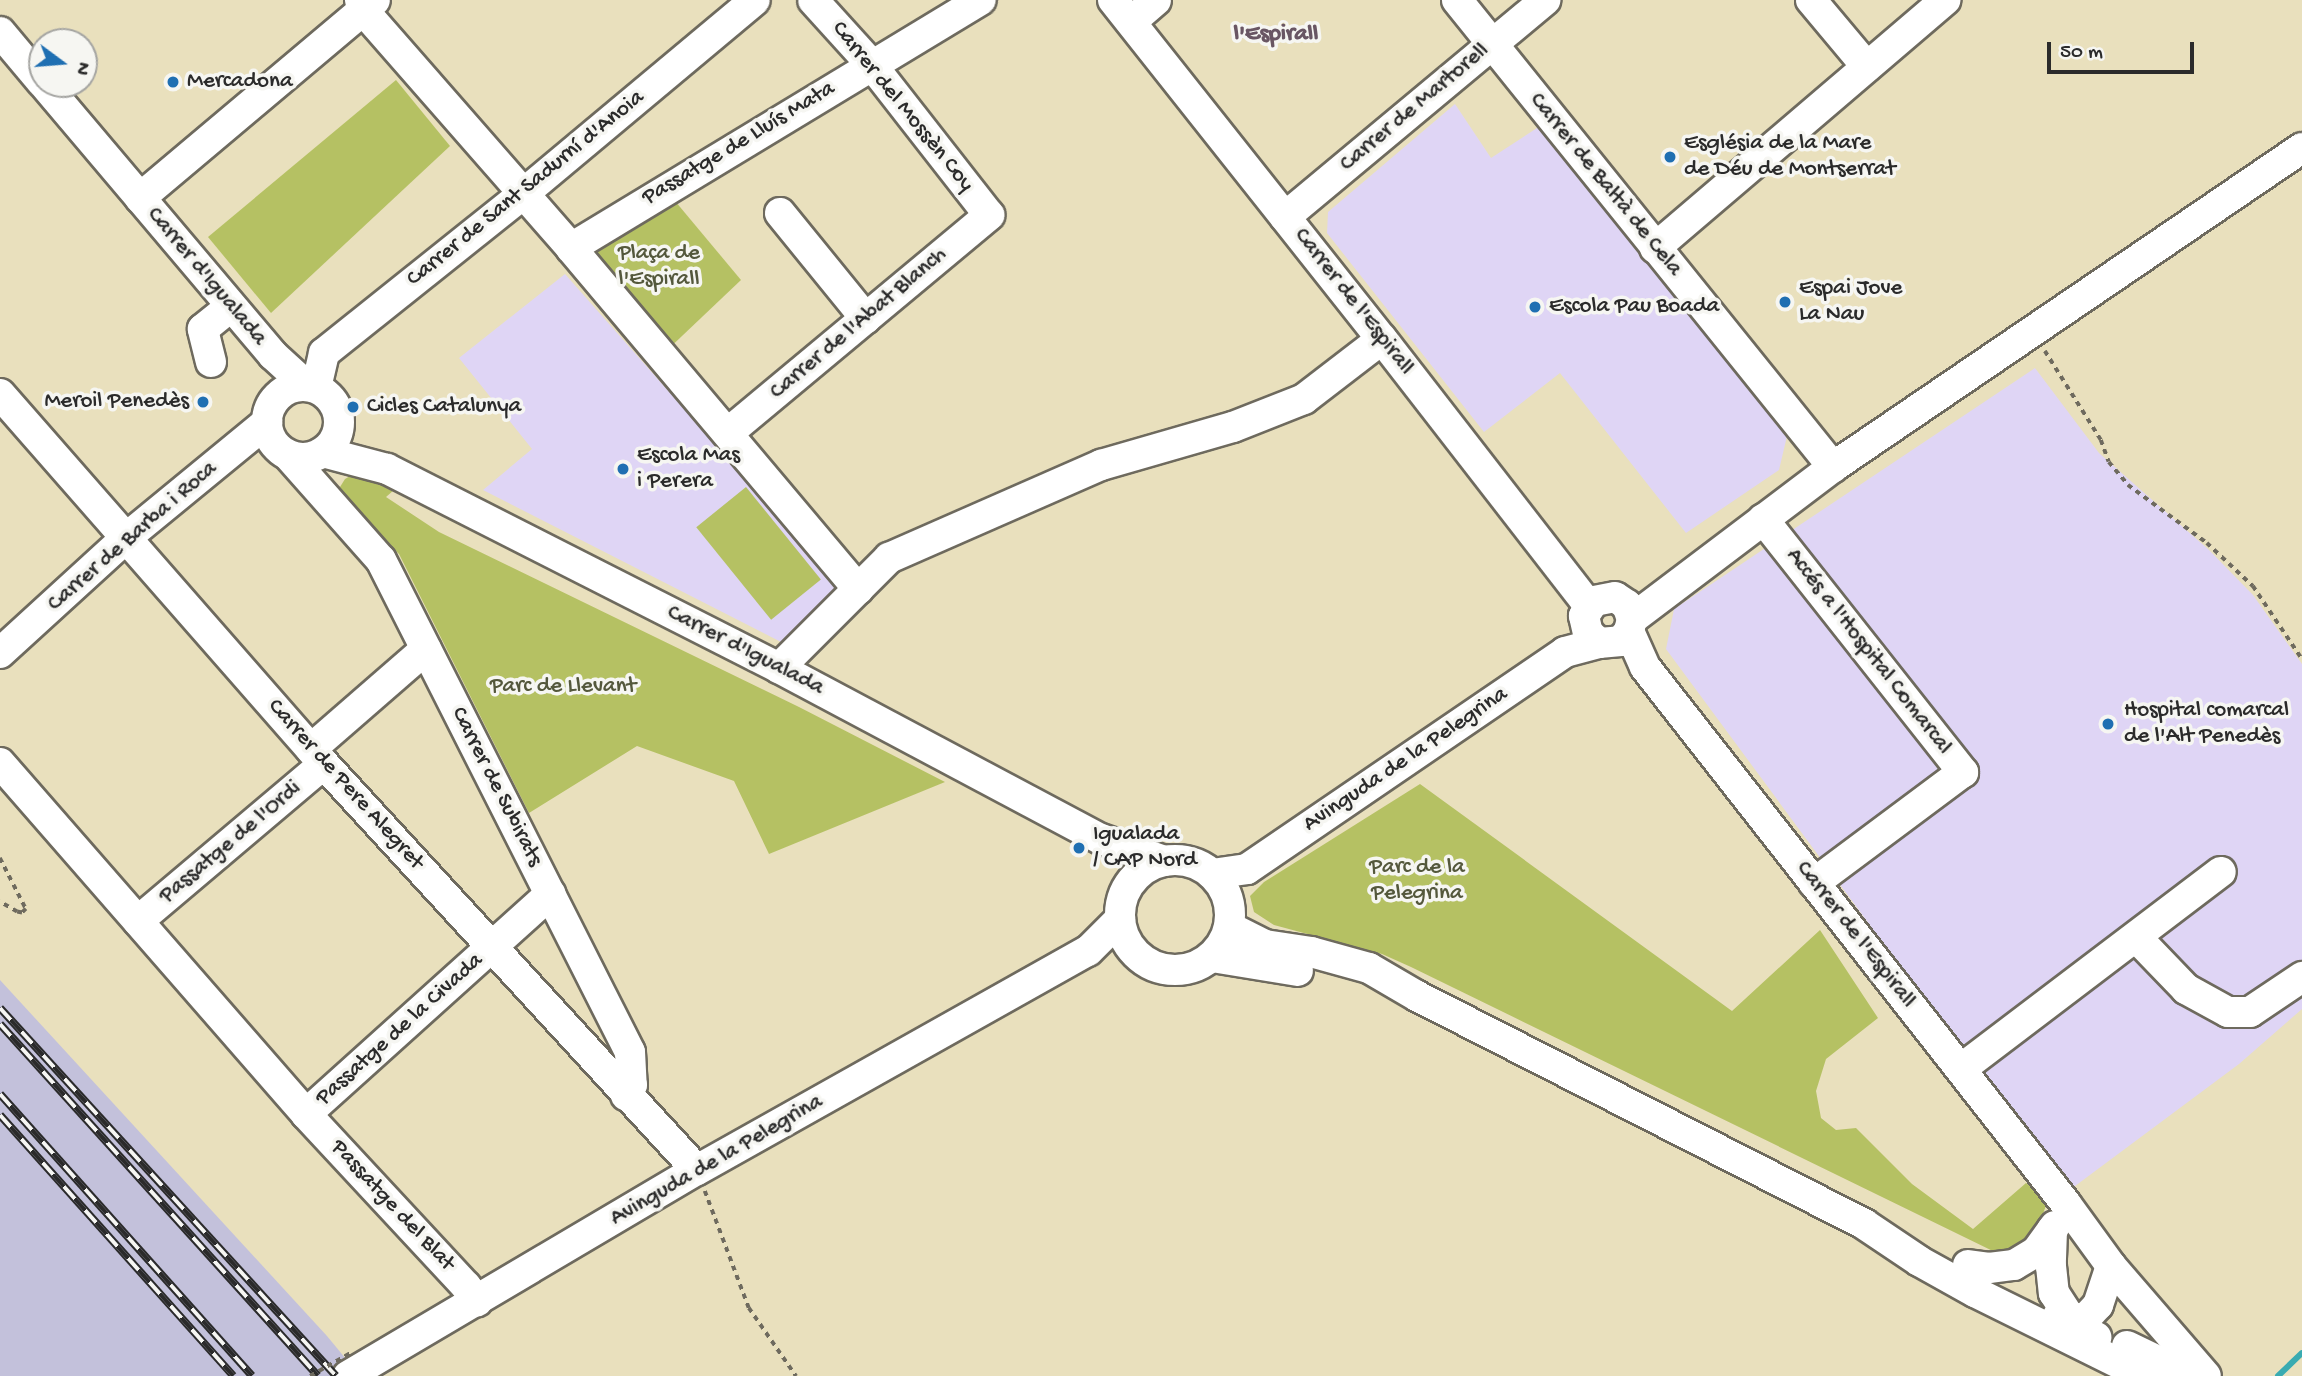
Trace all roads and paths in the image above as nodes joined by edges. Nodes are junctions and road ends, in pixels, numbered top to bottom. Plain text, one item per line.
1 (755, 0) edge
2 (813, 0) edge
3 (981, 0) edge
4 (1156, 0) edge
5 (1457, 0) edge
6 (1545, 0) edge
7 (1811, 0) edge
8 (1945, 0) edge
9 (366, 3) edge
10 (1122, 11) edge
11 (0, 32) edge
12 (1492, 43) junction
13 (871, 64) junction
14 (28, 65) edge
15 (1867, 67) junction
16 (56, 98) edge
17 (2302, 148) edge
18 (523, 194) junction
19 (140, 198) junction
20 (780, 214) dead end
21 (989, 215) joint
22 (1285, 217) junction
23 (571, 248) junction
24 (1655, 248) junction
25 (232, 306) junction
26 (866, 319) junction
27 (2033, 331) junction
28 (1382, 339) junction
29 (211, 362) dead end
30 (302, 389) junction
31 (0, 394) edge
32 (267, 422) junction
33 (729, 432) junction
34 (326, 445) junction
35 (288, 455) junction
36 (1833, 467) junction
37 (324, 495) junction
38 (1763, 519) junction
39 (126, 538) junction
40 (858, 589) junction
41 (1610, 624) junction
42 (426, 649) junction
43 (0, 653) edge
44 (2302, 659) edge
45 (779, 668) junction
46 (317, 757) junction
47 (0, 763) edge
48 (1101, 839) junction
49 (0, 858) edge
50 (1164, 861) junction
51 (1247, 869) junction
52 (2221, 872) dead end
53 (1212, 874) junction
54 (1136, 877) junction
55 (1814, 883) junction
56 (550, 894) junction
57 (0, 902) edge
58 (1229, 914) junction
59 (1120, 919) junction
60 (138, 921) junction
61 (2137, 938) junction
62 (494, 946) junction
63 (1132, 949) junction
64 (1088, 951) junction
65 (1212, 957) junction
66 (2302, 977) edge
67 (1417, 996) junction
68 (1961, 1069) junction
69 (626, 1095) junction
70 (306, 1114) junction
71 (697, 1170) junction
72 (2066, 1204) junction
73 (2052, 1230) junction
74 (2111, 1266) junction
75 (1972, 1278) junction
76 (477, 1301) junction
77 (2070, 1318) junction
78 (354, 1366) edge
79 (2139, 1373) edge
80 (310, 1376) edge
81 (796, 1376) edge
82 (2189, 1376) edge
83 (2206, 1376) edge

1 - 18 street, Carrer de Sant Sadurní d'Anoia
2 - 13 street, Carrer del Mossèn Coy
3 - 13 street, Passatge de Lluís Mata
4 - 10 street
5 - 12 street, Carrer de Baltà de Cela
6 - 12 street, Carrer de Martorell
7 - 15 street
8 - 15 street
9 - 18 street
9 - 19 street
10 - 22 street, Carrer de l'Espirall
11 - 14 street, Carrer d'Igualada
12 - 22 street, Carrer de Martorell
12 - 24 street, Carrer de Baltà de Cela
13 - 21 street, Carrer del Mossèn Coy
13 - 23 street, Passatge de Lluís Mata
15 - 24 street
16 - 19 street, Carrer d'Igualada
17 - 27 street
18 - 23 street
18 - 30 street, Carrer de Sant Sadurní d'Anoia
19 - 25 street, Carrer d'Igualada
20 - 26 street
21 - 26 street, Carrer de l'Abat Blanch
22 - 28 street, Carrer de l'Espirall
23 - 33 street
24 - 36 street, Carrer de Baltà de Cela
25 - 29 street
25 - 30 street, Carrer d'Igualada
26 - 33 street, Carrer de l'Abat Blanch
27 - 36 street
27 - 44 path
28 - 40 street
28 - 41 street, Carrer de l'Espirall
30 - 32 street
30 - 34 street
31 - 39 street, Carrer de Pere Alegret
32 - 35 street
32 - 39 street, Carrer de Barba i Roca
33 - 40 street
34 - 35 street
34 - 37 street
34 - 45 street, Carrer d'Igualada
35 - 37 street, Carrer de Subirats
36 - 38 street
37 - 42 street, Carrer de Subirats
38 - 41 street
38 - 55 street, Accés a l'Hospital Comarcal
39 - 43 street, Carrer de Barba i Roca
39 - 46 street, Carrer de Pere Alegret
40 - 45 street
41 - 51 street, Avinguda de la Pelegrina
41 - 55 street, Carrer de l'Espirall
42 - 46 street, Passatge de l'Ordi
42 - 56 street, Carrer de Subirats
45 - 48 street, Carrer d'Igualada
46 - 60 street, Passatge de l'Ordi
46 - 62 street, Carrer de Pere Alegret
47 - 60 street, Passatge del Blat
48 - 50 street, Carrer d'Igualada
48 - 54 street, Carrer d'Igualada
49 - 57 path
50 - 53 street, Avinguda de la Pelegrina
50 - 54 street
51 - 53 street, Avinguda de la Pelegrina
51 - 58 street, Avinguda de la Pelegrina
52 - 61 street
53 - 58 street
54 - 59 street, Avinguda de la Pelegrina
55 - 68 street, Carrer de l'Espirall
56 - 62 street, Passatge de la Civada
56 - 69 street, Carrer de Subirats
58 - 65 street, Avinguda de la Pelegrina
58 - 67 street
59 - 63 street
59 - 64 street, Avinguda de la Pelegrina
60 - 70 street, Passatge del Blat
61 - 66 street
61 - 68 street
62 - 69 street, Carrer de Pere Alegret
62 - 70 street, Passatge de la Civada
63 - 64 street, Avinguda de la Pelegrina
63 - 65 street
64 - 71 street, Avinguda de la Pelegrina
65 - 67 street
67 - 75 street
68 - 72 street, Carrer de l'Espirall
69 - 71 street, Carrer de Pere Alegret
70 - 76 street, Passatge del Blat
71 - 76 street, Avinguda de la Pelegrina
71 - 81 path
72 - 73 street
72 - 74 street, Carrer de l'Espirall
73 - 75 street
73 - 77 street
74 - 77 street
74 - 83 street, Carrer de l'Espirall
75 - 77 street
75 - 79 street
76 - 78 street, Avinguda de la Pelegrina
77 - 79 street
77 - 82 street
78 - 80 path, bridge

